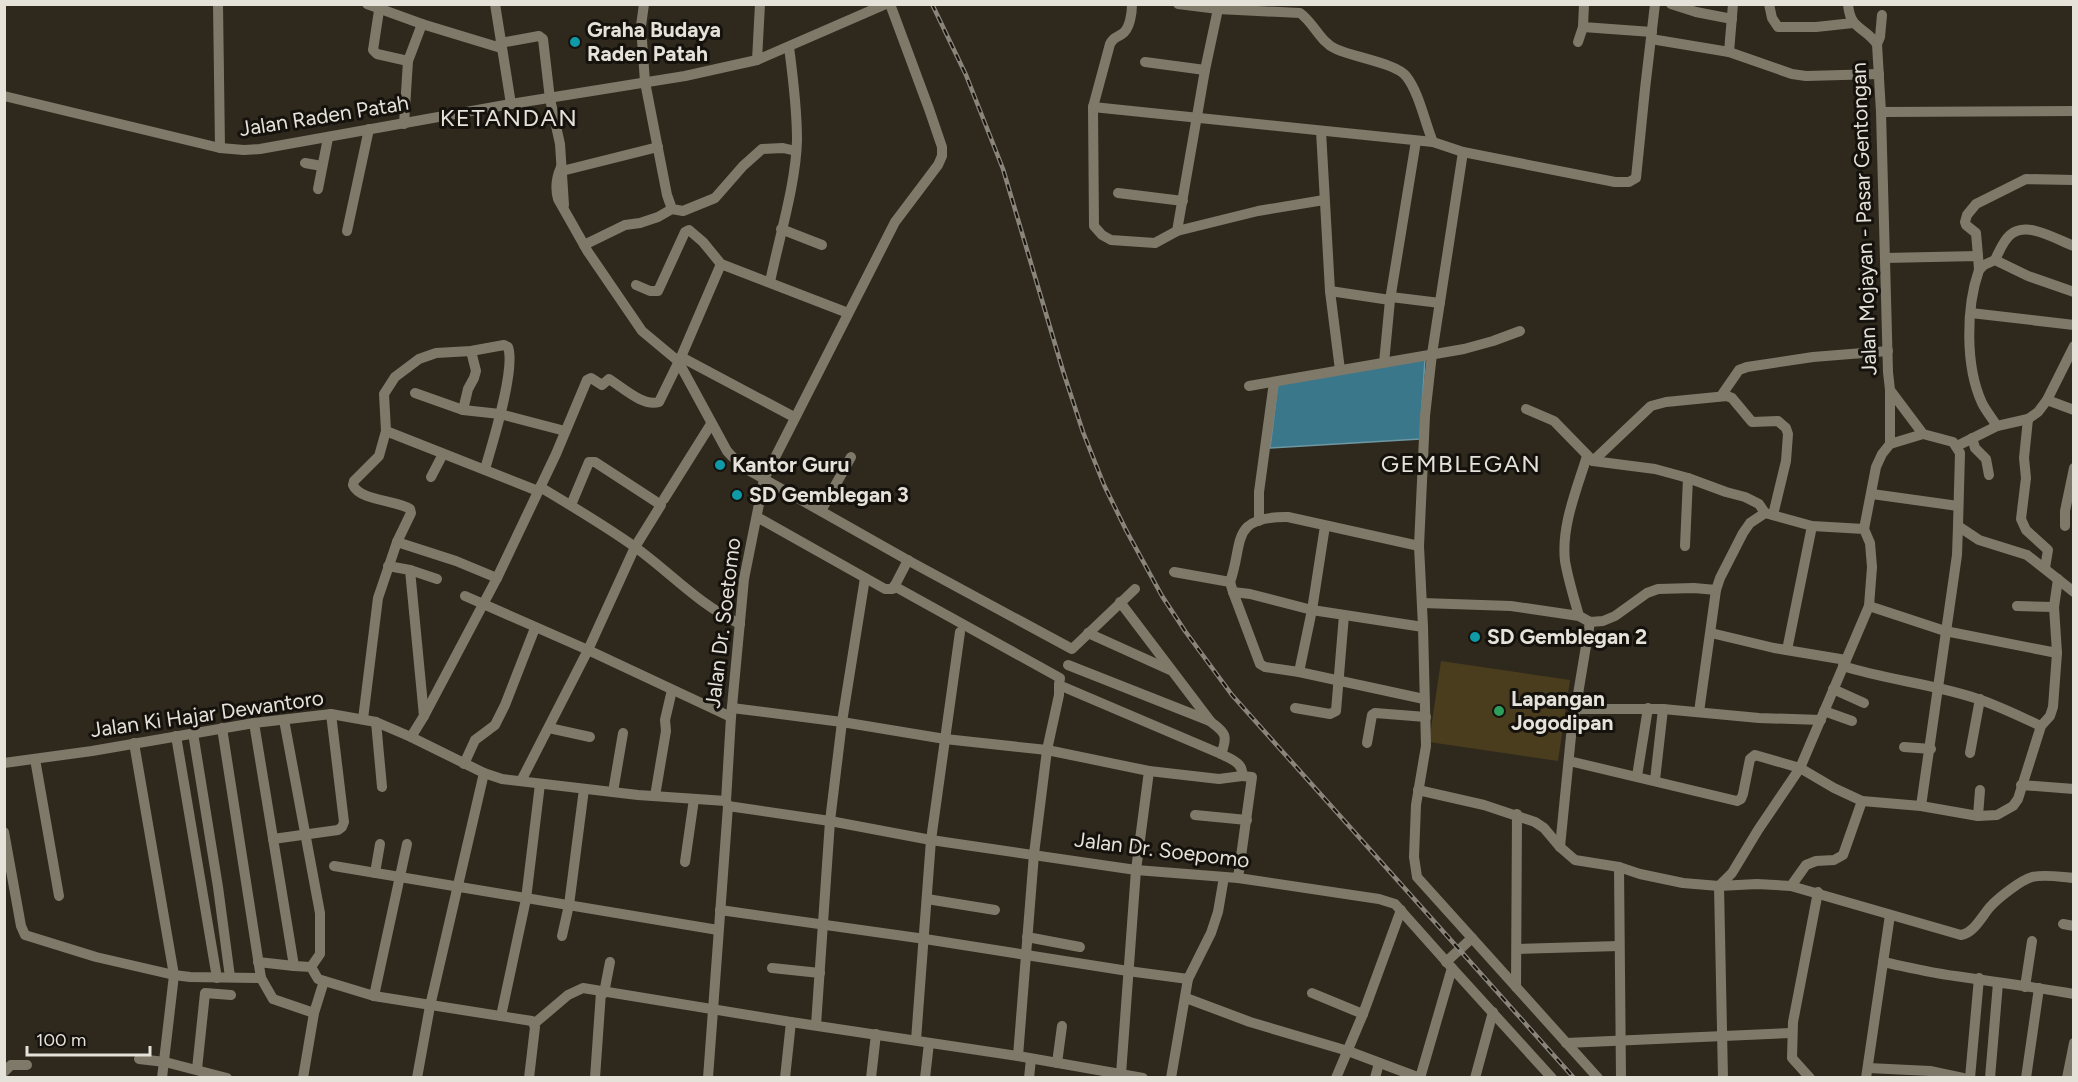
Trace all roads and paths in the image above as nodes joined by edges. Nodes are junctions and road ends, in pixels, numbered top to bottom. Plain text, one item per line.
1 (218, 4) edge
2 (367, 4) edge
3 (495, 4) edge
4 (644, 4) edge
5 (760, 4) edge
6 (888, 4) edge
7 (1132, 4) edge
8 (1178, 4) edge
9 (1584, 4) edge
10 (1655, 4) edge
11 (1671, 4) edge
12 (1733, 4) edge
13 (1769, 4) edge
14 (1848, 4) edge
15 (380, 7) edge
16 (1238, 7) edge
17 (1218, 9) junction
18 (1882, 15) dead end
19 (1732, 19) junction
20 (1852, 23) junction
21 (422, 24) junction
22 (1583, 27) junction
23 (1651, 36) junction
24 (1578, 42) dead end
25 (1877, 44) junction
26 (501, 45) junction
27 (789, 47) junction
28 (1729, 52) junction
29 (757, 60) junction
30 (408, 61) junction
31 (1145, 62) dead end
32 (1205, 70) junction
33 (1879, 75) junction
34 (645, 82) junction
35 (4, 96) edge
36 (550, 99) junction
37 (511, 104) junction
38 (1093, 107) junction
39 (2073, 111) edge
40 (1881, 112) junction
41 (1197, 118) junction
42 (404, 124) junction
43 (369, 129) junction
44 (1320, 131) junction
45 (328, 138) junction
46 (1416, 141) junction
47 (1433, 141) junction
48 (658, 147) junction
49 (220, 148) junction
50 (796, 151) junction
51 (1462, 152) junction
52 (305, 163) dead end
53 (322, 166) junction
54 (562, 169) junction
55 (2073, 180) edge
56 (318, 189) dead end
57 (1118, 193) dead end
58 (1324, 200) junction
59 (1183, 201) junction
60 (672, 209) junction
61 (781, 230) junction
62 (347, 231) dead end
63 (1177, 231) junction
64 (584, 245) junction
65 (822, 245) dead end
66 (2073, 246) edge
67 (1978, 256) junction
68 (1885, 258) junction
69 (1995, 260) junction
70 (721, 264) junction
71 (1979, 270) junction
72 (770, 282) junction
73 (636, 285) dead end
74 (1329, 291) junction
75 (2073, 292) edge
76 (1391, 298) junction
77 (1440, 303) junction
78 (848, 313) junction
79 (1971, 313) junction
80 (2073, 326) edge
81 (1520, 331) dead end
82 (2073, 346) edge
83 (471, 351) junction
84 (1888, 351) junction
85 (1431, 354) junction
86 (680, 359) junction
87 (1384, 363) junction
88 (1340, 370) junction
89 (1274, 382) junction
90 (1248, 386) dead end
91 (1890, 390) junction
92 (416, 393) dead end
93 (1722, 396) junction
94 (2047, 400) junction
95 (1526, 409) dead end
96 (463, 410) junction
97 (2073, 410) edge
98 (500, 414) junction
99 (794, 417) junction
100 (2028, 419) junction
101 (711, 424) junction
102 (1997, 426) junction
103 (386, 431) junction
104 (565, 431) junction
105 (1923, 434) junction
106 (1972, 438) junction
107 (1890, 444) junction
108 (1957, 446) junction
109 (443, 454) junction
110 (851, 457) dead end
111 (1590, 458) junction
112 (2073, 468) edge
113 (485, 469) junction
114 (1989, 475) dead end
115 (431, 477) dead end
116 (1688, 478) junction
117 (764, 479) junction
118 (539, 489) junction
119 (1872, 494) junction
120 (664, 500) dead end
121 (571, 505) junction
122 (1958, 506) junction
123 (821, 511) junction
124 (1769, 514) junction
125 (757, 517) junction
126 (1258, 521) junction
127 (1325, 526) junction
128 (1812, 526) junction
129 (1958, 526) junction
130 (2065, 526) dead end
131 (1864, 529) junction
132 (397, 542) junction
133 (1419, 546) junction
134 (1685, 546) dead end
135 (635, 547) junction
136 (908, 560) junction
137 (388, 566) junction
138 (2045, 568) junction
139 (410, 570) junction
140 (1174, 572) dead end
141 (497, 578) junction
142 (865, 578) junction
143 (437, 579) dead end
144 (2058, 579) junction
145 (894, 586) junction
146 (1232, 587) junction
147 (1135, 589) dead end
148 (1716, 590) junction
149 (2073, 592) edge
150 (465, 596) dead end
151 (1120, 602) junction
152 (1422, 603) junction
153 (483, 604) junction
154 (1869, 606) junction
155 (2017, 606) dead end
156 (2054, 607) junction
157 (1312, 610) junction
158 (1344, 615) junction
159 (1579, 616) junction
160 (1590, 622) junction
161 (740, 624) junction
162 (535, 627) junction
163 (1423, 627) junction
164 (1946, 631) junction
165 (960, 632) dead end
166 (1088, 633) junction
167 (1711, 633) junction
168 (1072, 649) junction
169 (588, 650) junction
170 (1787, 650) junction
171 (2057, 653) junction
172 (1845, 663) junction
173 (1068, 665) junction
174 (1173, 672) junction
175 (1299, 672) junction
176 (1338, 680) junction
177 (1059, 682) junction
178 (1938, 688) junction
179 (1833, 689) junction
180 (672, 690) junction
181 (1424, 699) junction
182 (1980, 699) junction
183 (1864, 703) dead end
184 (1295, 708) dead end
185 (1648, 708) junction
186 (1577, 709) junction
187 (1663, 709) junction
188 (731, 712) junction
189 (1699, 712) junction
190 (331, 714) junction
191 (424, 716) junction
192 (1822, 716) junction
193 (1426, 717) junction
194 (363, 719) junction
195 (284, 720) junction
196 (1852, 721) dead end
197 (376, 722) junction
198 (842, 722) junction
199 (1211, 722) junction
200 (254, 723) junction
201 (2041, 726) junction
202 (222, 728) junction
203 (549, 728) junction
204 (193, 733) junction
205 (623, 733) dead end
206 (176, 736) junction
207 (411, 737) junction
208 (590, 737) dead end
209 (945, 739) junction
210 (134, 743) junction
211 (1367, 743) dead end
212 (1904, 747) dead end
213 (1931, 749) junction
214 (1047, 750) junction
215 (1970, 753) dead end
216 (1221, 754) junction
217 (35, 759) junction
218 (1569, 761) junction
219 (4, 763) edge
220 (464, 764) junction
221 (1800, 768) junction
222 (1149, 771) junction
223 (484, 773) junction
224 (1242, 776) junction
225 (1637, 776) junction
226 (1655, 780) junction
227 (521, 781) junction
228 (540, 784) junction
229 (2021, 785) junction
230 (382, 787) dead end
231 (584, 789) junction
232 (2073, 789) edge
233 (1418, 790) junction
234 (1980, 790) dead end
235 (613, 792) junction
236 (655, 796) junction
237 (694, 799) junction
238 (1862, 801) junction
239 (727, 804) junction
240 (1921, 806) junction
241 (1517, 814) junction
242 (1195, 815) dead end
243 (1978, 816) junction
244 (1247, 820) junction
245 (830, 822) junction
246 (4, 832) edge
247 (305, 835) junction
248 (273, 839) junction
249 (931, 840) junction
250 (380, 844) dead end
251 (407, 844) dead end
252 (1560, 847) junction
253 (1034, 854) junction
254 (685, 862) dead end
255 (334, 866) dead end
256 (1619, 867) junction
257 (1136, 870) junction
258 (375, 873) junction
259 (399, 876) junction
260 (1224, 877) junction
261 (1238, 878) junction
262 (2073, 878) edge
263 (458, 886) junction
264 (1719, 886) junction
265 (1791, 886) junction
266 (1818, 892) junction
267 (58, 896) dead end
268 (526, 899) junction
269 (927, 899) junction
270 (568, 905) junction
271 (720, 910) junction
272 (995, 910) dead end
273 (1401, 910) junction
274 (1890, 915) junction
275 (823, 925) junction
276 (718, 930) junction
277 (562, 936) dead end
278 (1027, 937) junction
279 (1472, 938) junction
280 (925, 939) junction
281 (2032, 941) dead end
282 (1619, 946) junction
283 (1080, 947) dead end
284 (1517, 949) junction
285 (1026, 955) junction
286 (610, 962) dead end
287 (1883, 962) junction
288 (258, 963) junction
289 (1449, 965) junction
290 (294, 966) junction
291 (311, 967) junction
292 (772, 968) dead end
293 (1128, 971) junction
294 (820, 973) junction
295 (174, 975) junction
296 (230, 977) junction
297 (217, 978) junction
298 (261, 978) junction
299 (1979, 978) junction
300 (1188, 979) junction
301 (324, 981) junction
302 (1998, 983) junction
303 (1516, 987) junction
304 (2025, 987) junction
305 (2039, 988) junction
306 (602, 993) junction
307 (1312, 993) dead end
308 (2073, 994) edge
309 (231, 995) dead end
310 (374, 996) junction
311 (1186, 998) junction
312 (430, 1006) junction
313 (714, 1010) junction
314 (1493, 1012) junction
315 (314, 1013) junction
316 (1363, 1014) junction
317 (501, 1016) junction
318 (791, 1022) junction
319 (535, 1023) junction
320 (816, 1025) junction
321 (1062, 1026) dead end
322 (1791, 1033) junction
323 (876, 1034) junction
324 (1722, 1036) junction
325 (916, 1040) junction
326 (1620, 1041) junction
327 (929, 1042) junction
328 (1566, 1043) junction
329 (2073, 1050) edge
330 (1348, 1051) junction
331 (1018, 1056) junction
332 (139, 1059) dead end
333 (1031, 1059) junction
334 (165, 1062) junction
335 (1057, 1063) junction
336 (1379, 1063) junction
337 (27, 1065) dead end
338 (197, 1069) junction
339 (4, 1072) edge
340 (1867, 1073) edge
341 (1121, 1074) junction
342 (162, 1077) edge
343 (227, 1077) edge
344 (303, 1077) edge
345 (417, 1077) edge
346 (529, 1077) edge
347 (595, 1077) edge
348 (708, 1077) edge
349 (785, 1077) edge
350 (871, 1077) edge
351 (925, 1077) edge
352 (1029, 1077) edge
353 (1143, 1077) edge
354 (1171, 1077) edge
355 (1336, 1077) edge
356 (1375, 1077) edge
357 (1420, 1077) edge
358 (1475, 1077) edge
359 (1552, 1077) edge
360 (1598, 1077) edge
361 (1621, 1077) edge
362 (1724, 1077) edge
363 (1810, 1077) edge
364 (1962, 1077) edge
365 (1970, 1077) edge
366 (1990, 1077) edge
367 (2026, 1077) edge
368 (2067, 1077) edge

1 - 49 street
2 - 15 street
3 - 26 street
4 - 34 street
5 - 29 street
6 - 27 street, Jalan Raden Patah
6 - 78 street, Jalan Dr. Soetomo
7 - 38 street
8 - 17 street
9 - 22 street
10 - 23 street
11 - 19 street
12 - 19 street
13 - 20 street
14 - 20 street
15 - 21 street
15 - 30 street
16 - 17 street
16 - 47 street
17 - 32 street
18 - 25 street
19 - 28 street
20 - 25 street, Jalan Mojayan - Pasar Gentongan
21 - 26 street
21 - 30 street
22 - 23 street
22 - 24 street
23 - 28 street
23 - 51 street
25 - 33 street, Jalan Mojayan - Pasar Gentongan
26 - 36 street
26 - 37 street
27 - 29 street, Jalan Raden Patah
27 - 50 street
28 - 33 street
29 - 34 street, Jalan Raden Patah
30 - 42 street
31 - 32 street
32 - 41 street
33 - 40 street, Jalan Mojayan - Pasar Gentongan
34 - 36 street, Jalan Raden Patah
34 - 48 street
35 - 49 street, Jalan Raden Patah
36 - 37 street, Jalan Raden Patah
36 - 54 street
37 - 42 street, Jalan Raden Patah
38 - 41 street
38 - 63 street
39 - 40 street
40 - 68 street, Jalan Mojayan - Pasar Gentongan
41 - 44 street
41 - 59 street
42 - 43 street, Jalan Raden Patah
43 - 45 street, Jalan Raden Patah
43 - 62 street
44 - 46 street
44 - 58 street
45 - 49 street, Jalan Raden Patah
45 - 53 street
46 - 47 street
46 - 76 street
47 - 51 street
48 - 54 street
48 - 60 street
50 - 60 street
50 - 61 street
51 - 77 street
52 - 53 street
53 - 56 street
54 - 64 street
55 - 67 street
57 - 59 street
58 - 63 street
58 - 74 street
59 - 63 street
60 - 64 street
61 - 65 street
61 - 72 street
64 - 86 street
66 - 69 street
67 - 68 street
67 - 71 street
68 - 84 street, Jalan Mojayan - Pasar Gentongan
69 - 71 street
69 - 75 street
70 - 72 street
70 - 73 street
70 - 86 street
71 - 79 street
72 - 78 street
74 - 76 street
74 - 88 street
76 - 77 street
76 - 87 street
77 - 85 street
78 - 99 street, Jalan Dr. Soetomo
79 - 80 street
79 - 102 street
81 - 85 street
82 - 94 street
83 - 96 street
83 - 98 street
83 - 103 street
84 - 91 street, Jalan Mojayan - Pasar Gentongan
84 - 93 street
85 - 87 street
85 - 133 street
86 - 99 street
86 - 101 street
86 - 104 street
87 - 88 street
88 - 89 street
89 - 90 street
89 - 126 street
91 - 105 street, Jalan Mojayan - Pasar Gentongan
91 - 107 street
92 - 96 street
93 - 111 street
93 - 124 street
94 - 97 street
94 - 100 street
95 - 111 street
96 - 98 street
98 - 104 street
98 - 113 street
99 - 117 street, Jalan Dr. Soetomo
100 - 102 street
100 - 138 street
101 - 117 street
101 - 120 street
102 - 106 street
103 - 109 street
103 - 132 street
104 - 118 street
105 - 107 street
105 - 108 street
106 - 108 street
106 - 114 street
107 - 119 street
108 - 122 street
109 - 113 street
109 - 115 street
110 - 123 street
111 - 116 street
111 - 159 street
112 - 130 street
113 - 118 street
116 - 124 street
116 - 134 street
117 - 123 street
117 - 125 street, Jalan Dr. Soetomo
118 - 121 street
118 - 141 street
119 - 122 street
119 - 131 street
121 - 135 street
121 - 135 street
122 - 129 street
123 - 136 street
124 - 128 street
124 - 148 street
125 - 142 street
125 - 161 street, Jalan Dr. Soetomo
126 - 127 street
126 - 146 street
127 - 133 street
127 - 157 street
128 - 131 street
128 - 170 street
129 - 138 street
129 - 164 street
131 - 154 street
132 - 137 street
132 - 141 street
133 - 152 street
135 - 161 street
135 - 169 street
136 - 145 street
136 - 168 street
137 - 139 street
137 - 194 street
138 - 144 street
139 - 143 street
139 - 191 street
140 - 146 street
141 - 153 street
142 - 145 street
142 - 198 street
144 - 149 street
144 - 156 street
145 - 177 street
146 - 157 street
146 - 175 street
147 - 151 street
148 - 160 street
148 - 167 street
150 - 153 street
151 - 166 street
151 - 174 street
152 - 159 street
152 - 163 street
153 - 162 street
153 - 191 street
154 - 164 street
154 - 172 street
155 - 156 street
156 - 171 street
157 - 158 street
157 - 175 street
158 - 163 street
158 - 176 street
159 - 160 street
160 - 186 street
161 - 188 street, Jalan Dr. Soetomo
162 - 169 street
162 - 220 street
163 - 181 street
164 - 171 street
164 - 178 street
165 - 209 street
166 - 168 street
166 - 174 street
167 - 170 street
167 - 189 street
168 - 173 street
169 - 180 street
169 - 203 street
170 - 172 street
171 - 201 street
172 - 178 street
172 - 179 street
173 - 177 street
173 - 199 street
174 - 199 street
175 - 176 street
176 - 181 street
176 - 184 street
177 - 214 street
177 - 216 street
178 - 182 street
178 - 213 street
179 - 183 street
179 - 192 street
180 - 188 street
180 - 236 street
181 - 193 street
182 - 201 street
182 - 215 street
185 - 186 street
185 - 187 street
185 - 225 street
186 - 218 street
187 - 189 street
187 - 226 street
188 - 198 street
188 - 239 street, Jalan Dr. Soetomo
189 - 192 street
190 - 194 street, Jalan Ki Hajar Dewantoro
190 - 195 street, Jalan Ki Hajar Dewantoro
190 - 247 street
191 - 207 street
192 - 196 street
192 - 221 street
193 - 211 street
193 - 233 street
194 - 197 street, Jalan Ki Hajar Dewantoro
195 - 200 street, Jalan Ki Hajar Dewantoro
195 - 247 street
197 - 207 street, Jalan Ki Hajar Dewantoro
197 - 230 street
198 - 209 street
198 - 245 street
199 - 216 street
200 - 202 street, Jalan Ki Hajar Dewantoro
200 - 248 street
201 - 229 street
202 - 204 street, Jalan Ki Hajar Dewantoro
202 - 288 street
203 - 208 street
203 - 227 street
204 - 206 street, Jalan Ki Hajar Dewantoro
204 - 296 street
205 - 235 street
206 - 210 street, Jalan Ki Hajar Dewantoro
206 - 297 street
207 - 220 street, Jalan Ki Hajar Dewantoro
209 - 214 street
209 - 249 street
210 - 217 street, Jalan Ki Hajar Dewantoro
210 - 295 street
212 - 213 street
213 - 240 street
214 - 222 street
214 - 253 street
216 - 224 street
217 - 219 street, Jalan Ki Hajar Dewantoro
217 - 267 street
218 - 225 street
218 - 252 street
220 - 223 street, Jalan Ki Hajar Dewantoro
221 - 226 street
221 - 238 street
221 - 264 street
222 - 224 street
222 - 257 street
223 - 227 street, Jalan Ki Hajar Dewantoro
223 - 263 street
224 - 244 street
225 - 226 street
227 - 228 street, Jalan Ki Hajar Dewantoro
228 - 231 street, Jalan Ki Hajar Dewantoro
228 - 268 street
229 - 232 street
229 - 243 street
231 - 235 street, Jalan Ki Hajar Dewantoro
231 - 270 street
233 - 241 street
233 - 279 street
234 - 243 street
235 - 236 street, Jalan Ki Hajar Dewantoro
236 - 237 street, Jalan Ki Hajar Dewantoro
237 - 239 street, Jalan Ki Hajar Dewantoro
237 - 254 street
238 - 240 street
238 - 265 street
239 - 245 street, Jalan Dr. Soepomo
239 - 271 street, Jalan Dr. Soetomo
240 - 243 street
241 - 252 street
241 - 284 street
242 - 244 street
244 - 261 street
245 - 249 street, Jalan Dr. Soepomo
245 - 275 street
246 - 295 street
247 - 248 street
247 - 291 street
248 - 290 street
249 - 253 street, Jalan Dr. Soepomo
249 - 269 street
250 - 258 street
251 - 259 street
252 - 256 street
253 - 257 street, Jalan Dr. Soepomo
253 - 278 street
255 - 258 street
256 - 264 street
256 - 282 street
257 - 260 street, Jalan Dr. Soepomo
257 - 293 street
258 - 259 street
259 - 263 street
259 - 310 street
260 - 261 street, Jalan Dr. Soepomo
260 - 300 street
261 - 273 street, Jalan Dr. Soepomo
262 - 274 street
263 - 268 street
263 - 312 street
264 - 265 street
264 - 324 street
265 - 266 street
266 - 274 street
266 - 322 street
268 - 270 street
268 - 317 street
269 - 272 street
269 - 280 street
270 - 276 street
270 - 277 street
271 - 275 street
271 - 276 street, Jalan Dr. Soetomo
273 - 289 street, Jalan Dr. Soepomo
273 - 316 street
274 - 287 street
275 - 280 street
275 - 294 street
276 - 313 street, Jalan Dr. Soetomo
278 - 283 street
278 - 285 street
279 - 289 street
279 - 303 street
280 - 285 street
280 - 325 street
281 - 304 street
282 - 284 street
282 - 326 street
284 - 303 street
285 - 293 street
285 - 331 street
286 - 306 street
287 - 299 street
287 - 340 street
288 - 290 street
288 - 298 street
289 - 314 street, Jalan Dr. Soepomo
289 - 357 street
290 - 291 street
291 - 301 street
292 - 294 street
293 - 300 street
293 - 341 street
294 - 320 street
295 - 297 street
295 - 334 street
296 - 297 street
296 - 298 street
298 - 315 street
299 - 302 street
299 - 365 street
300 - 311 street
301 - 310 street
301 - 315 street
302 - 304 street
302 - 366 street
303 - 328 street
304 - 305 street
305 - 308 street
305 - 367 street
306 - 313 street
306 - 319 street
306 - 347 street
307 - 316 street
309 - 338 street
310 - 312 street
311 - 330 street
311 - 354 street
312 - 317 street
312 - 345 street
313 - 318 street
313 - 348 street, Jalan Dr. Soetomo
314 - 358 street
314 - 359 street, Jalan Dr. Soepomo
315 - 344 street
316 - 330 street
317 - 319 street
318 - 320 street
318 - 349 street
319 - 346 street
320 - 323 street
321 - 335 street
322 - 324 street
322 - 363 street
323 - 325 street
323 - 350 street
324 - 326 street
324 - 362 street
325 - 327 street
326 - 328 street
326 - 361 street
327 - 331 street
327 - 351 street
328 - 360 street
329 - 368 street
330 - 336 street
330 - 355 street
331 - 333 street
332 - 334 street
333 - 335 street
333 - 352 street
334 - 338 street
334 - 342 street
335 - 341 street
336 - 356 street
336 - 357 street
337 - 339 street
338 - 343 street
340 - 364 street
341 - 353 street

